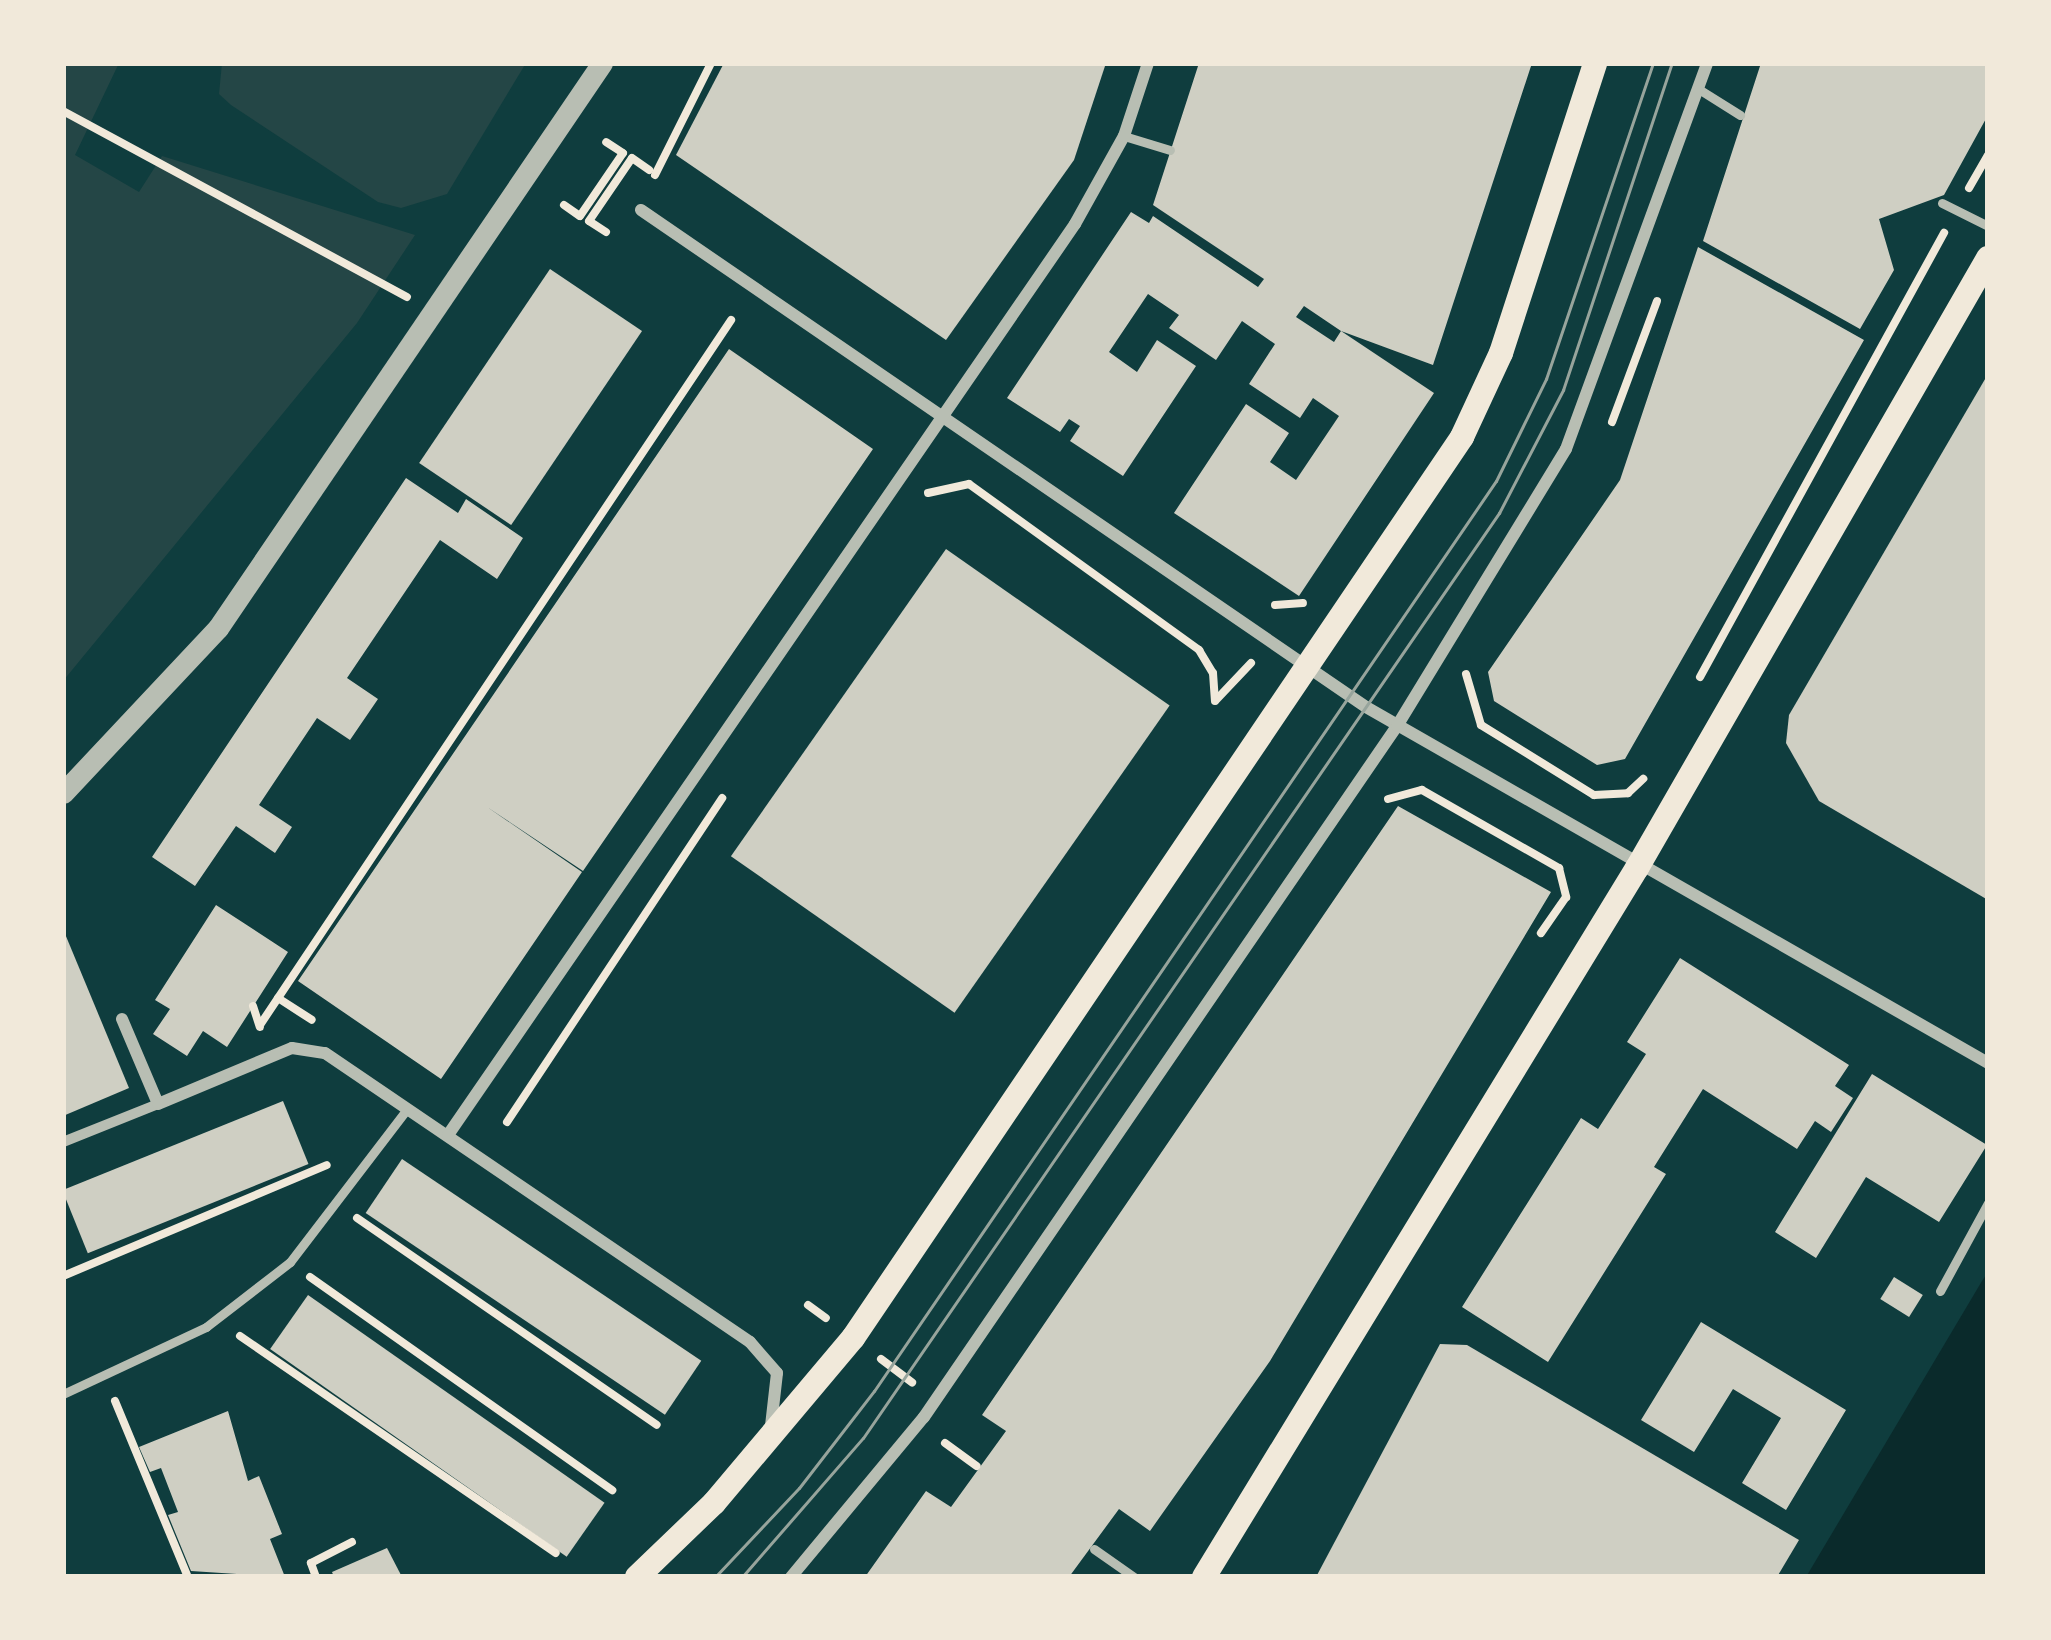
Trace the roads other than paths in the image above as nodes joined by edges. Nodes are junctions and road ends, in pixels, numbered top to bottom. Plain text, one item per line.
1 (602, 63) edge
2 (1148, 63) edge
3 (1595, 63) edge
4 (1707, 63) edge
5 (1697, 88) junction
6 (1740, 115) dead end
7 (1124, 136) junction
8 (1170, 150) dead end
9 (1942, 202) dead end
10 (641, 210) dead end
11 (1988, 226) edge
12 (1988, 258) edge
13 (941, 418) junction
14 (1308, 670) junction
15 (1397, 726) junction
16 (63, 794) edge
17 (1637, 868) junction
18 (122, 1019) dead end
19 (1988, 1063) edge
20 (158, 1104) junction
21 (407, 1109) junction
22 (448, 1135) junction
23 (63, 1142) edge
24 (1988, 1203) edge
25 (1940, 1291) dead end
26 (63, 1394) edge
27 (760, 1450) junction
28 (1094, 1549) dead end
29 (637, 1577) edge
30 (790, 1577) edge
31 (1134, 1577) edge
32 (1204, 1577) edge

1 - 16 street
2 - 7 street
3 - 14 main road
4 - 5 street
5 - 6 lane
5 - 15 street
7 - 8 lane
7 - 13 street
9 - 11 lane
10 - 13 street
12 - 17 main road
13 - 14 street
13 - 22 street
14 - 15 street
14 - 27 main road
15 - 17 street
15 - 30 street
17 - 19 street
17 - 32 main road
18 - 20 street
20 - 21 street
20 - 23 street
21 - 22 street
21 - 26 lane
22 - 27 street
24 - 25 lane
27 - 29 main road
28 - 31 lane

